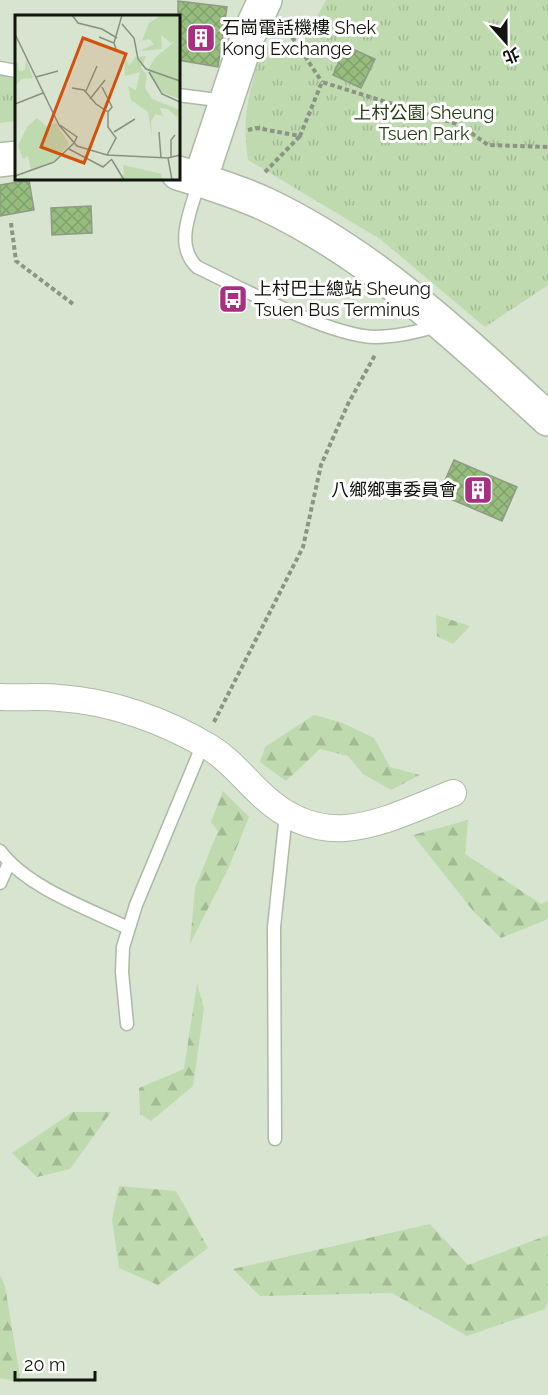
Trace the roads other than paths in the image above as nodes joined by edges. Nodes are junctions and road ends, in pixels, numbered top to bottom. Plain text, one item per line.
1 (274, 11) edge
2 (0, 68) edge
3 (15, 71) edge
4 (180, 94) edge
5 (226, 102) junction
6 (15, 158) edge
7 (0, 160) edge
8 (189, 176) edge
9 (444, 323) junction
10 (548, 419) edge
11 (0, 697) edge
12 (203, 744) junction
13 (453, 793) dead end
14 (286, 814) junction
15 (0, 851) edge
16 (9, 863) junction
17 (0, 883) edge
18 (128, 928) junction
19 (127, 1024) dead end
20 (274, 1139) dead end

1 - 5 main road
2 - 3 lane
4 - 5 lane
5 - 8 main road
6 - 7 main road
8 - 9 main road
8 - 9 lane
9 - 10 main road
11 - 12 street
12 - 14 street
12 - 18 lane
13 - 14 street
14 - 20 lane
15 - 16 lane
16 - 17 lane
16 - 18 lane
18 - 19 lane

